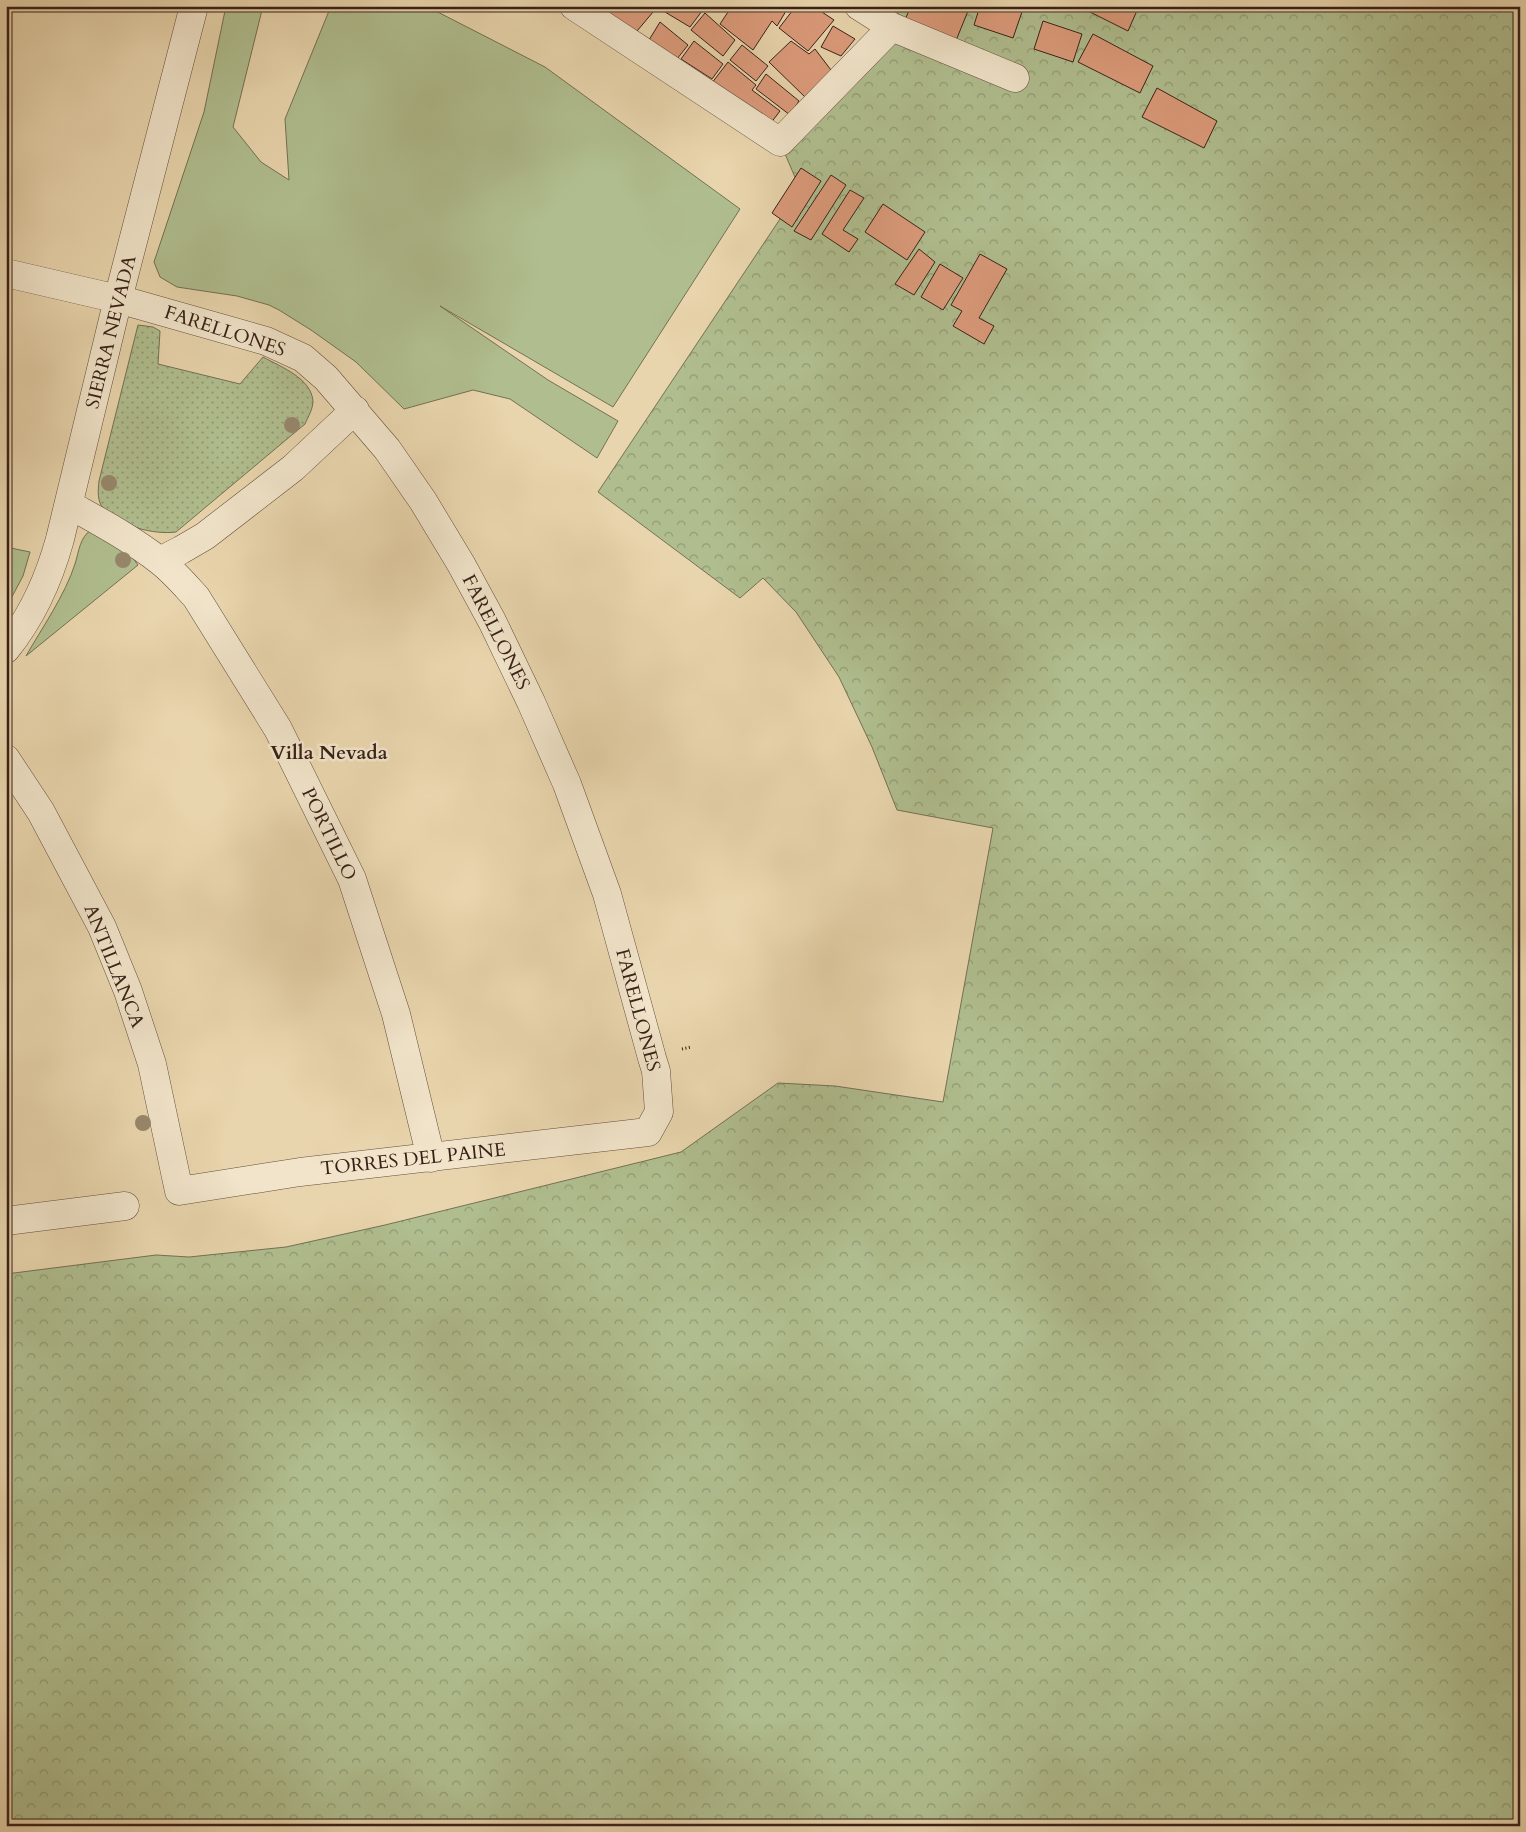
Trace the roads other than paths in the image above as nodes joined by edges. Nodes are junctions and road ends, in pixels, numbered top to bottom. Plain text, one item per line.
1 (194, 6) edge
2 (574, 6) edge
3 (859, 6) edge
4 (892, 27) junction
5 (1016, 78) dead end
6 (6, 273) edge
7 (118, 299) junction
8 (355, 410) junction
9 (70, 505) junction
10 (160, 560) junction
11 (6, 650) edge
12 (6, 759) edge
13 (648, 1132) joint
14 (431, 1158) junction
15 (179, 1191) joint
16 (125, 1206) dead end
17 (6, 1221) edge

1 - 7 street, SIERRA NEVADA
2 - 4 street
3 - 4 street
4 - 5 street
6 - 7 street, FARELLONES
7 - 8 street, FARELLONES
7 - 9 street, SIERRA NEVADA
8 - 10 street
8 - 13 street, FARELLONES
9 - 10 street, PORTILLO
9 - 11 street, SIERRA NEVADA
10 - 14 street, PORTILLO
12 - 15 street, ANTILLANCA
13 - 14 street, TORRES DEL PAINE
14 - 15 street, TORRES DEL PAINE
16 - 17 street

